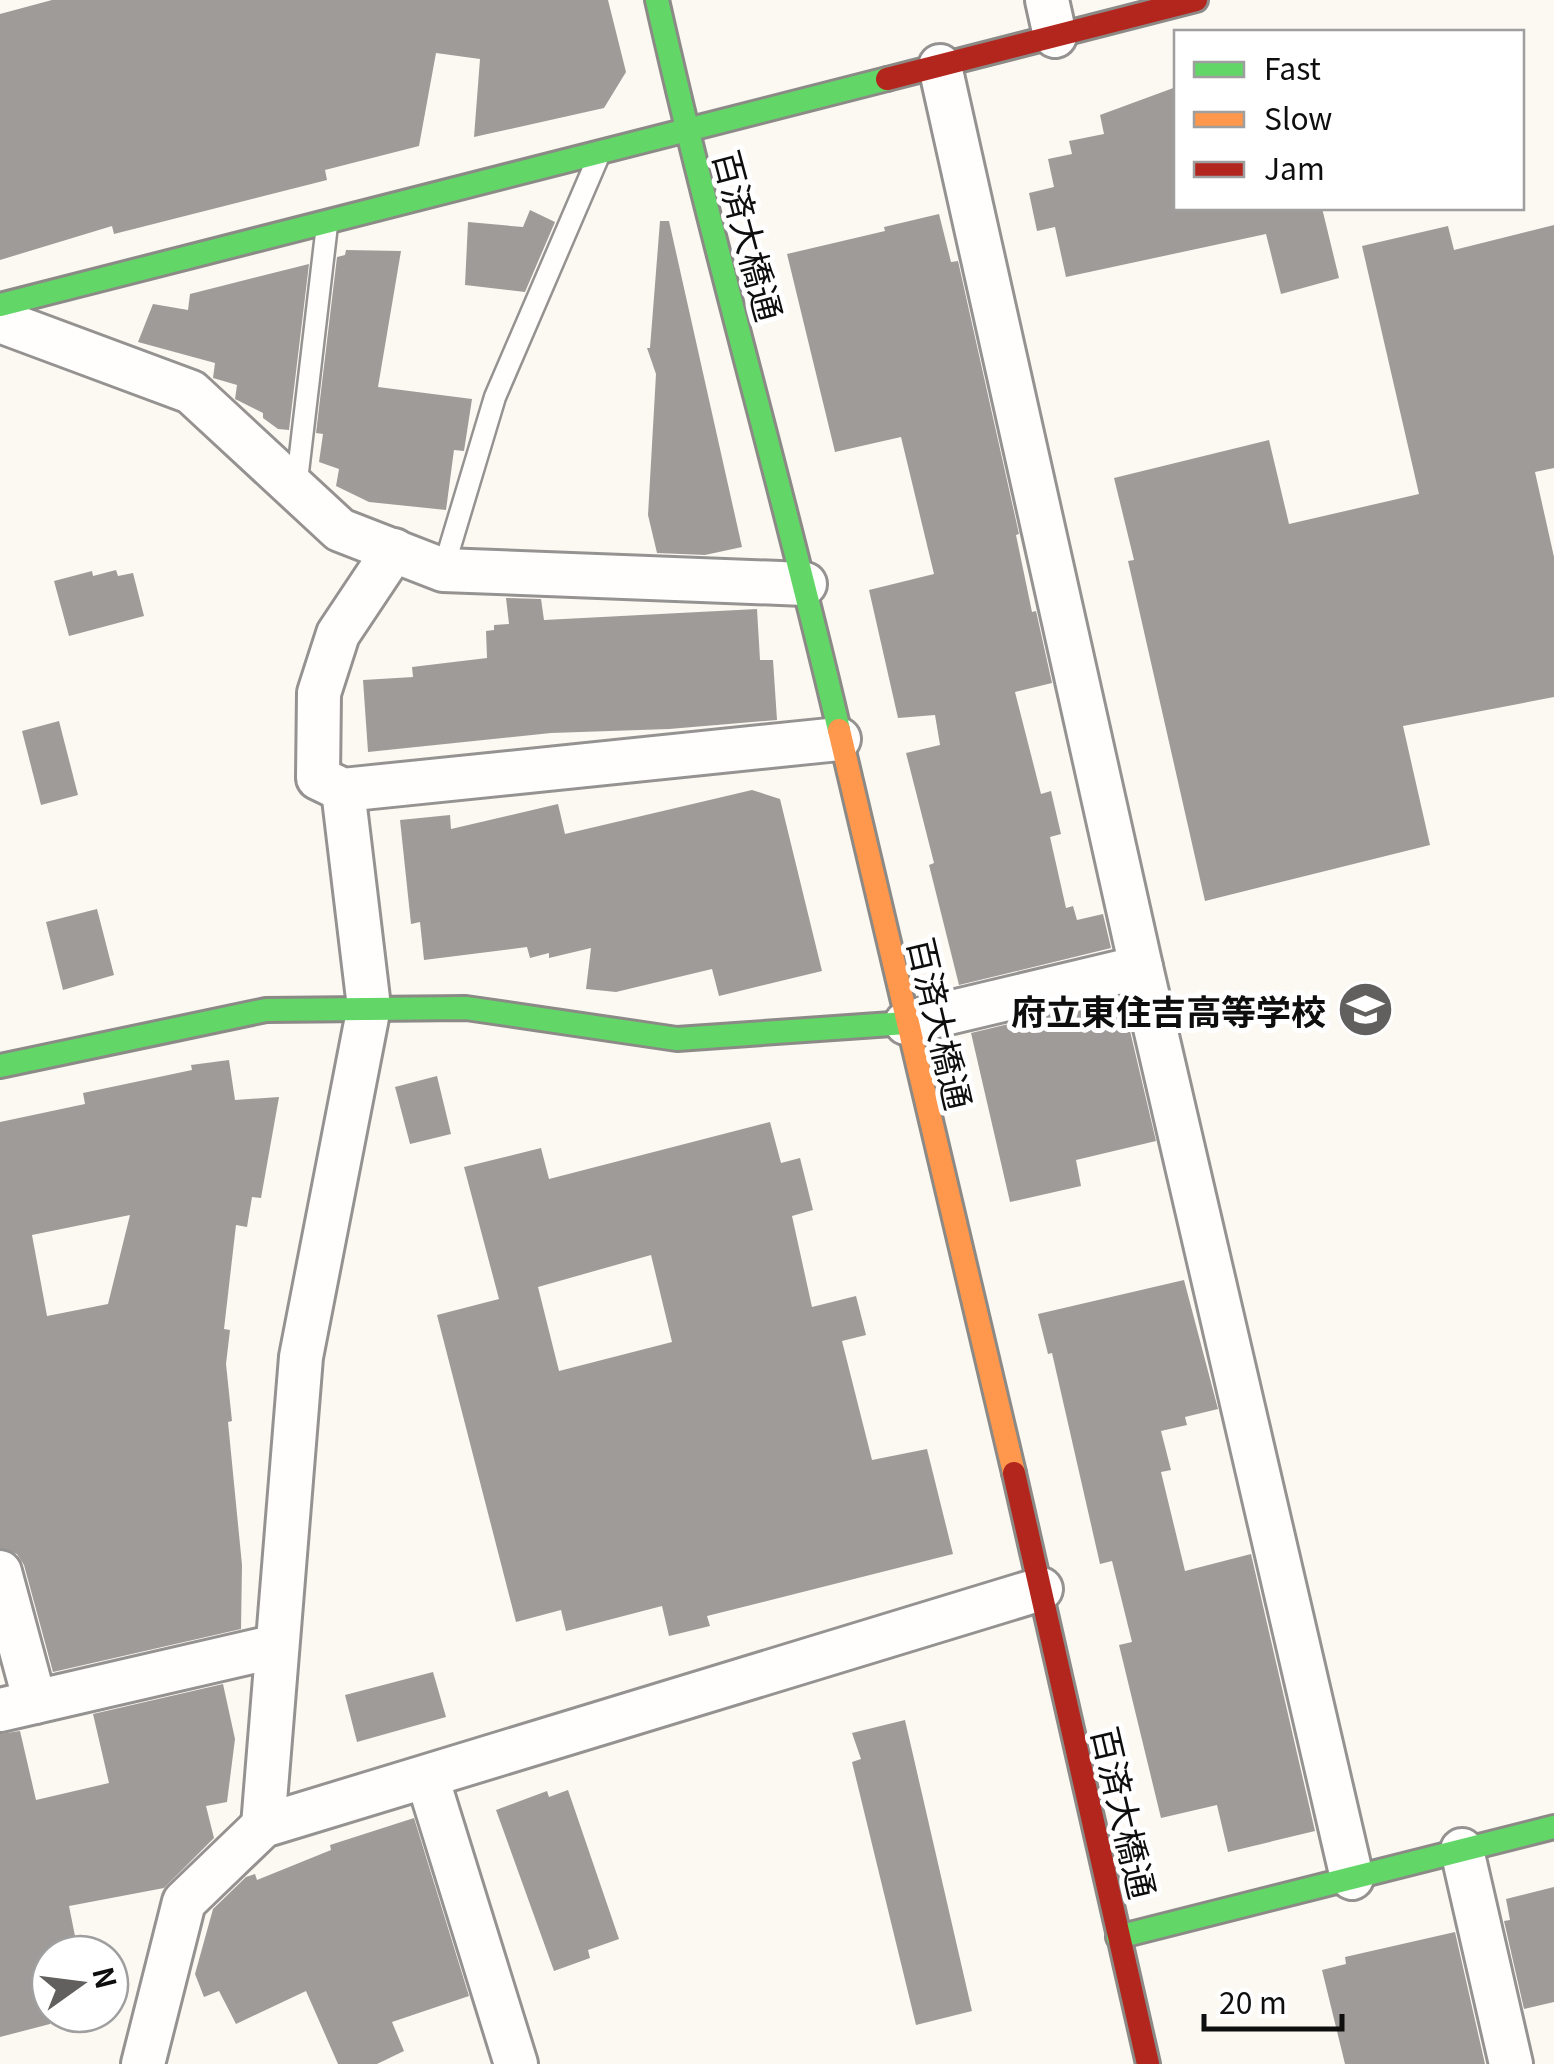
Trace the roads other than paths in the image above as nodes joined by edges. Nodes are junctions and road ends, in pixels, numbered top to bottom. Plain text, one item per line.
1 (657, 0) edge
2 (1196, 0) edge
3 (1051, 18) edge
4 (940, 66) junction
5 (686, 129) junction
6 (600, 154) junction
7 (327, 223) junction
8 (0, 305) edge
9 (0, 320) edge
10 (296, 489) junction
11 (394, 550) junction
12 (443, 570) junction
13 (805, 584) junction
14 (839, 739) junction
15 (343, 790) junction
16 (1141, 967) junction
17 (369, 1007) junction
18 (906, 1022) junction
19 (0, 1066) edge
20 (0, 1572) edge
21 (1041, 1590) junction
22 (277, 1646) junction
23 (18, 1706) edge
24 (426, 1777) junction
25 (263, 1826) junction
26 (1554, 1828) edge
27 (1462, 1850) junction
28 (1352, 1878) junction
29 (1118, 1937) junction
30 (144, 2064) edge
31 (516, 2064) edge
32 (1148, 2064) edge
33 (1511, 2064) edge

1 - 5 street, 百済大橋通
2 - 3 street
3 - 4 street
4 - 5 street
4 - 16 street
5 - 6 street
5 - 13 street, 百済大橋通
6 - 7 street
6 - 12 lane
7 - 8 street
7 - 10 lane
9 - 10 street
10 - 11 street
11 - 12 street
11 - 15 street
12 - 13 street
13 - 14 street, 百済大橋通
14 - 15 street
14 - 18 street, 百済大橋通
15 - 17 street
16 - 18 street
16 - 28 street
17 - 18 street
17 - 19 street
17 - 22 street
18 - 21 street, 百済大橋通
20 - 23 street
21 - 24 street
21 - 29 street, 百済大橋通
22 - 23 street
22 - 25 street
24 - 25 street
24 - 31 street
25 - 30 street
26 - 27 street
27 - 28 street
27 - 33 street
28 - 29 street
29 - 32 street, 百済大橋通

